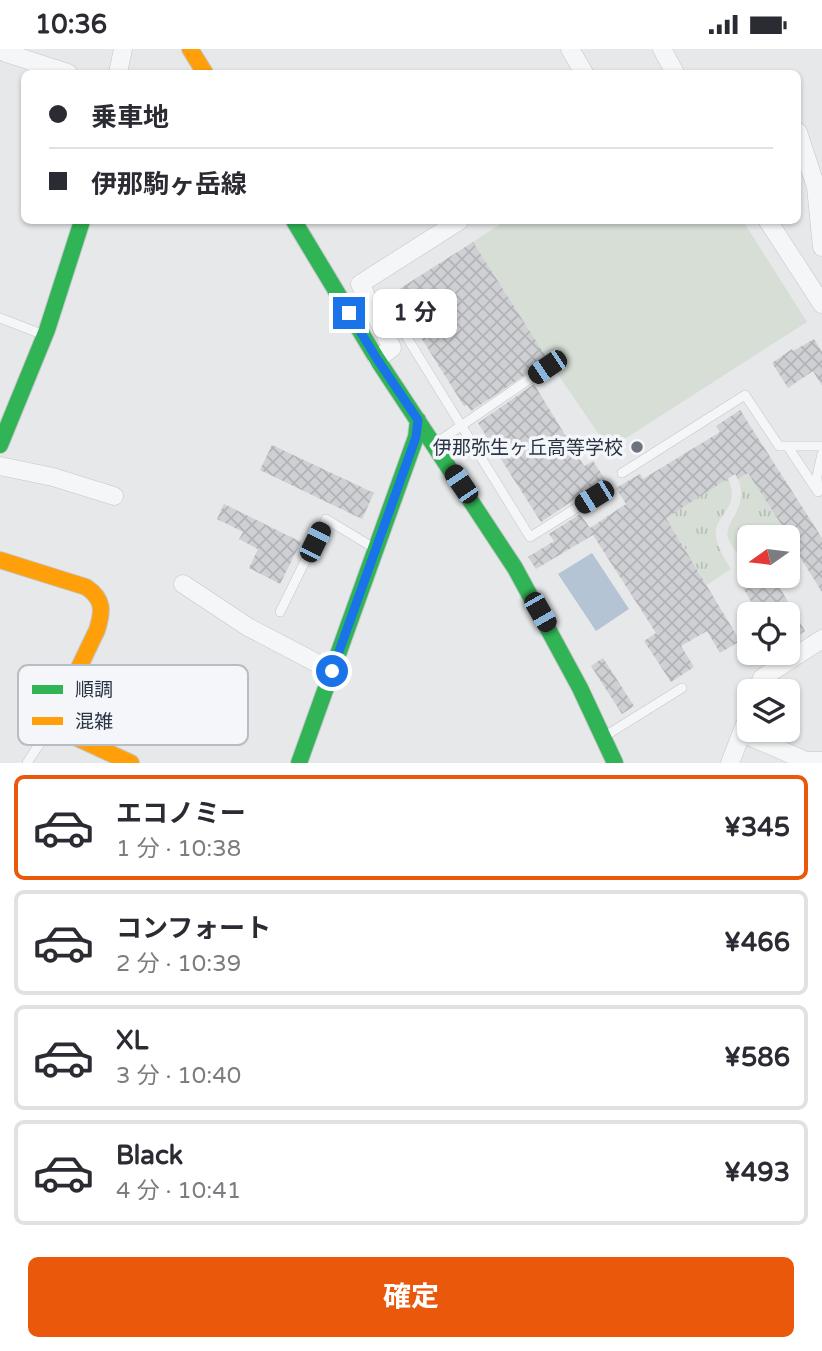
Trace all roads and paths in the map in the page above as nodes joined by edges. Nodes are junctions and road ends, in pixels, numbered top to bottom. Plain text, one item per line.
1 (4, 49) edge
2 (123, 49) edge
3 (190, 49) edge
4 (570, 49) edge
5 (662, 49) edge
6 (59, 70) edge
7 (119, 70) edge
8 (203, 70) edge
9 (582, 70) edge
10 (672, 70) edge
11 (801, 141) edge
12 (81, 224) edge
13 (296, 224) edge
14 (454, 224) edge
15 (770, 224) edge
16 (822, 247) edge
17 (822, 304) edge
18 (0, 318) edge
19 (404, 331) dead end
20 (45, 335) junction
21 (377, 359) junction
22 (547, 367) dead end
23 (418, 420) junction
24 (461, 425) junction
25 (1, 438) edge
26 (434, 444) junction
27 (822, 446) edge
28 (788, 447) junction
29 (822, 454) edge
30 (0, 466) edge
31 (622, 473) dead end
32 (114, 496) dead end
33 (594, 497) dead end
34 (376, 549) junction
35 (0, 560) edge
36 (183, 584) dead end
37 (280, 612) dead end
38 (822, 639) edge
39 (80, 665) edge
40 (332, 671) junction
41 (762, 679) edge
42 (682, 688) dead end
43 (604, 737) junction
44 (738, 742) edge
45 (763, 742) edge
46 (39, 745) edge
47 (92, 745) edge
48 (822, 761) edge
49 (27, 763) edge
50 (131, 763) edge
51 (299, 763) edge
52 (615, 763) edge
53 (730, 763) edge

1 - 6 street
2 - 7 street
3 - 8 street
4 - 9 street
5 - 10 street
11 - 16 street
12 - 20 street
13 - 21 street
14 - 21 street
15 - 17 street
18 - 20 lane
19 - 24 lane
20 - 25 street
21 - 23 street
22 - 24 lane
23 - 26 street
23 - 34 street
24 - 26 lane
24 - 33 lane
26 - 43 street
27 - 28 lane
28 - 29 lane
28 - 31 lane
30 - 32 street
34 - 37 lane
34 - 40 street
35 - 39 street
36 - 40 street
38 - 41 street
40 - 51 street
42 - 43 lane
43 - 52 street
44 - 53 street
45 - 48 street
46 - 49 lane
47 - 50 street

